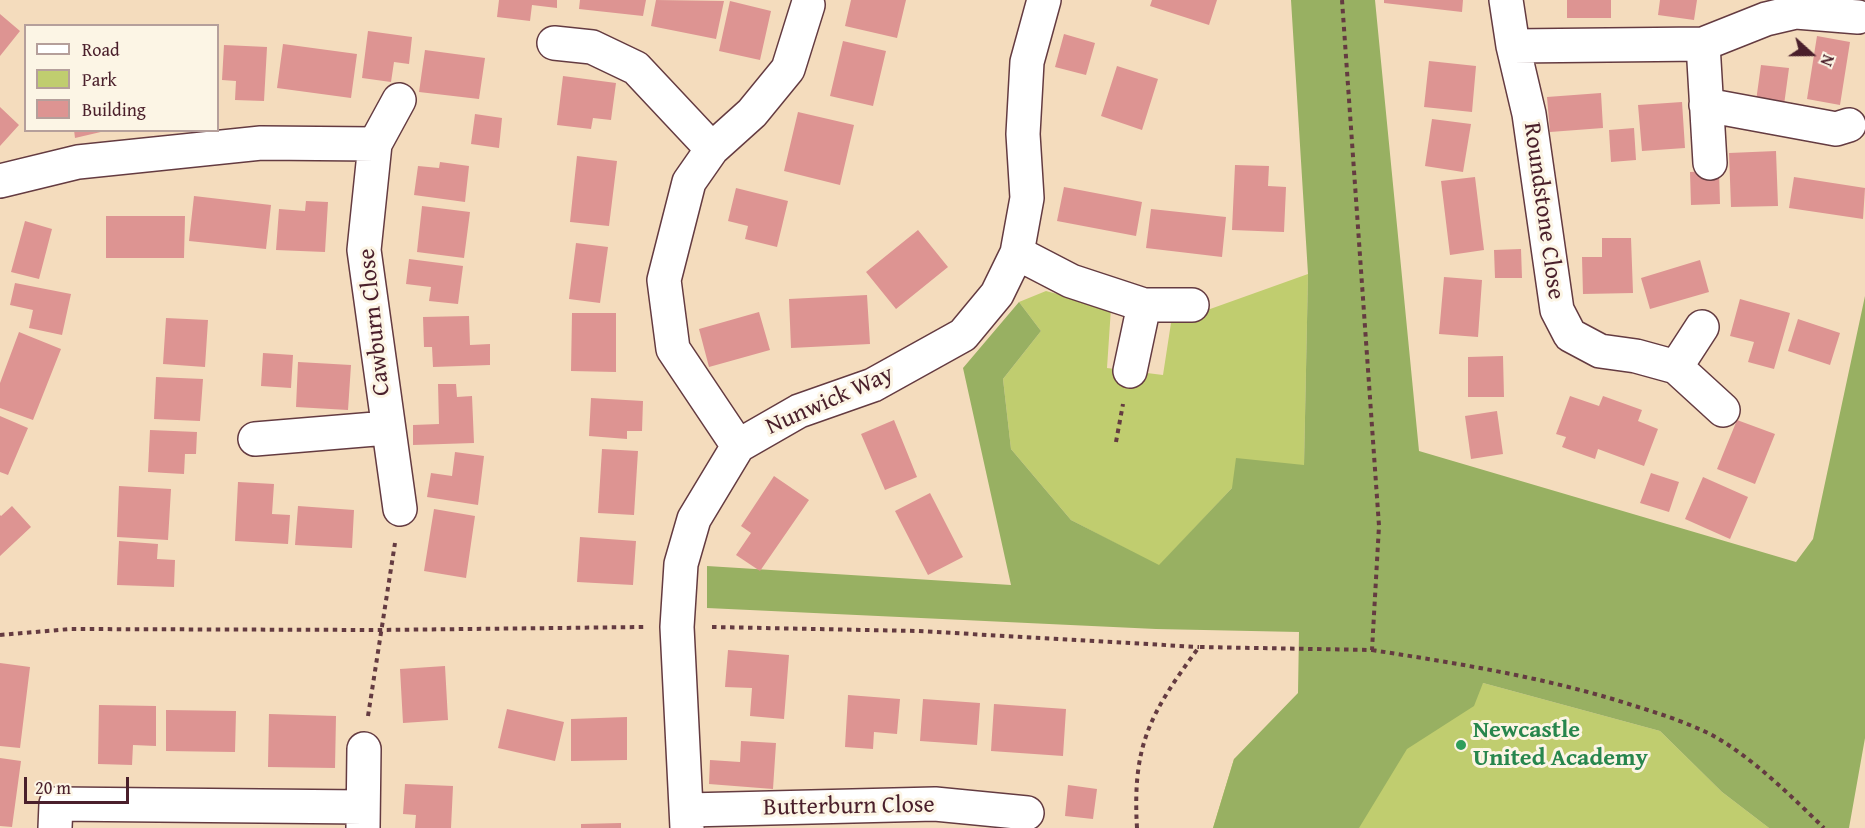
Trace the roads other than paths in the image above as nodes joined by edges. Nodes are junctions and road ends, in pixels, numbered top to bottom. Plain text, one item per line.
1 (1044, 0) edge
2 (1506, 0) edge
3 (808, 5) dead end
4 (1858, 17) dead end
5 (554, 43) dead end
6 (1703, 44) junction
7 (1513, 46) junction
8 (399, 100) dead end
9 (1706, 105) junction
10 (1849, 125) dead end
11 (375, 144) junction
12 (712, 149) junction
13 (1710, 163) dead end
14 (0, 181) edge
15 (1017, 253) junction
16 (1144, 305) junction
17 (1192, 305) dead end
18 (1702, 327) dead end
19 (1676, 367) junction
20 (1130, 371) dead end
21 (1723, 410) dead end
22 (387, 428) junction
23 (255, 439) dead end
24 (738, 446) junction
25 (400, 509) road end
26 (364, 749) road end
27 (1027, 813) dead end
28 (363, 818) edge
29 (975, 818) edge
30 (687, 819) edge
31 (55, 828) edge

1 - 15 street, Nunwick Way
2 - 7 street, Roundstone Close
3 - 12 street
4 - 6 street
5 - 12 street
6 - 7 street
6 - 9 street
7 - 19 street, Roundstone Close
8 - 11 street, Cawburn Close
9 - 10 street
9 - 13 street
11 - 14 street
11 - 22 street, Cawburn Close
12 - 24 street
15 - 16 street
15 - 24 street, Nunwick Way
16 - 17 street
16 - 20 street
18 - 19 street
19 - 21 street, Roundstone Close
22 - 23 street, Cawburn Close
22 - 25 street, Cawburn Close
24 - 30 street, Nunwick Way
26 - 28 street
27 - 29 street, Butterburn Close
28 - 31 street
29 - 30 street, Butterburn Close

